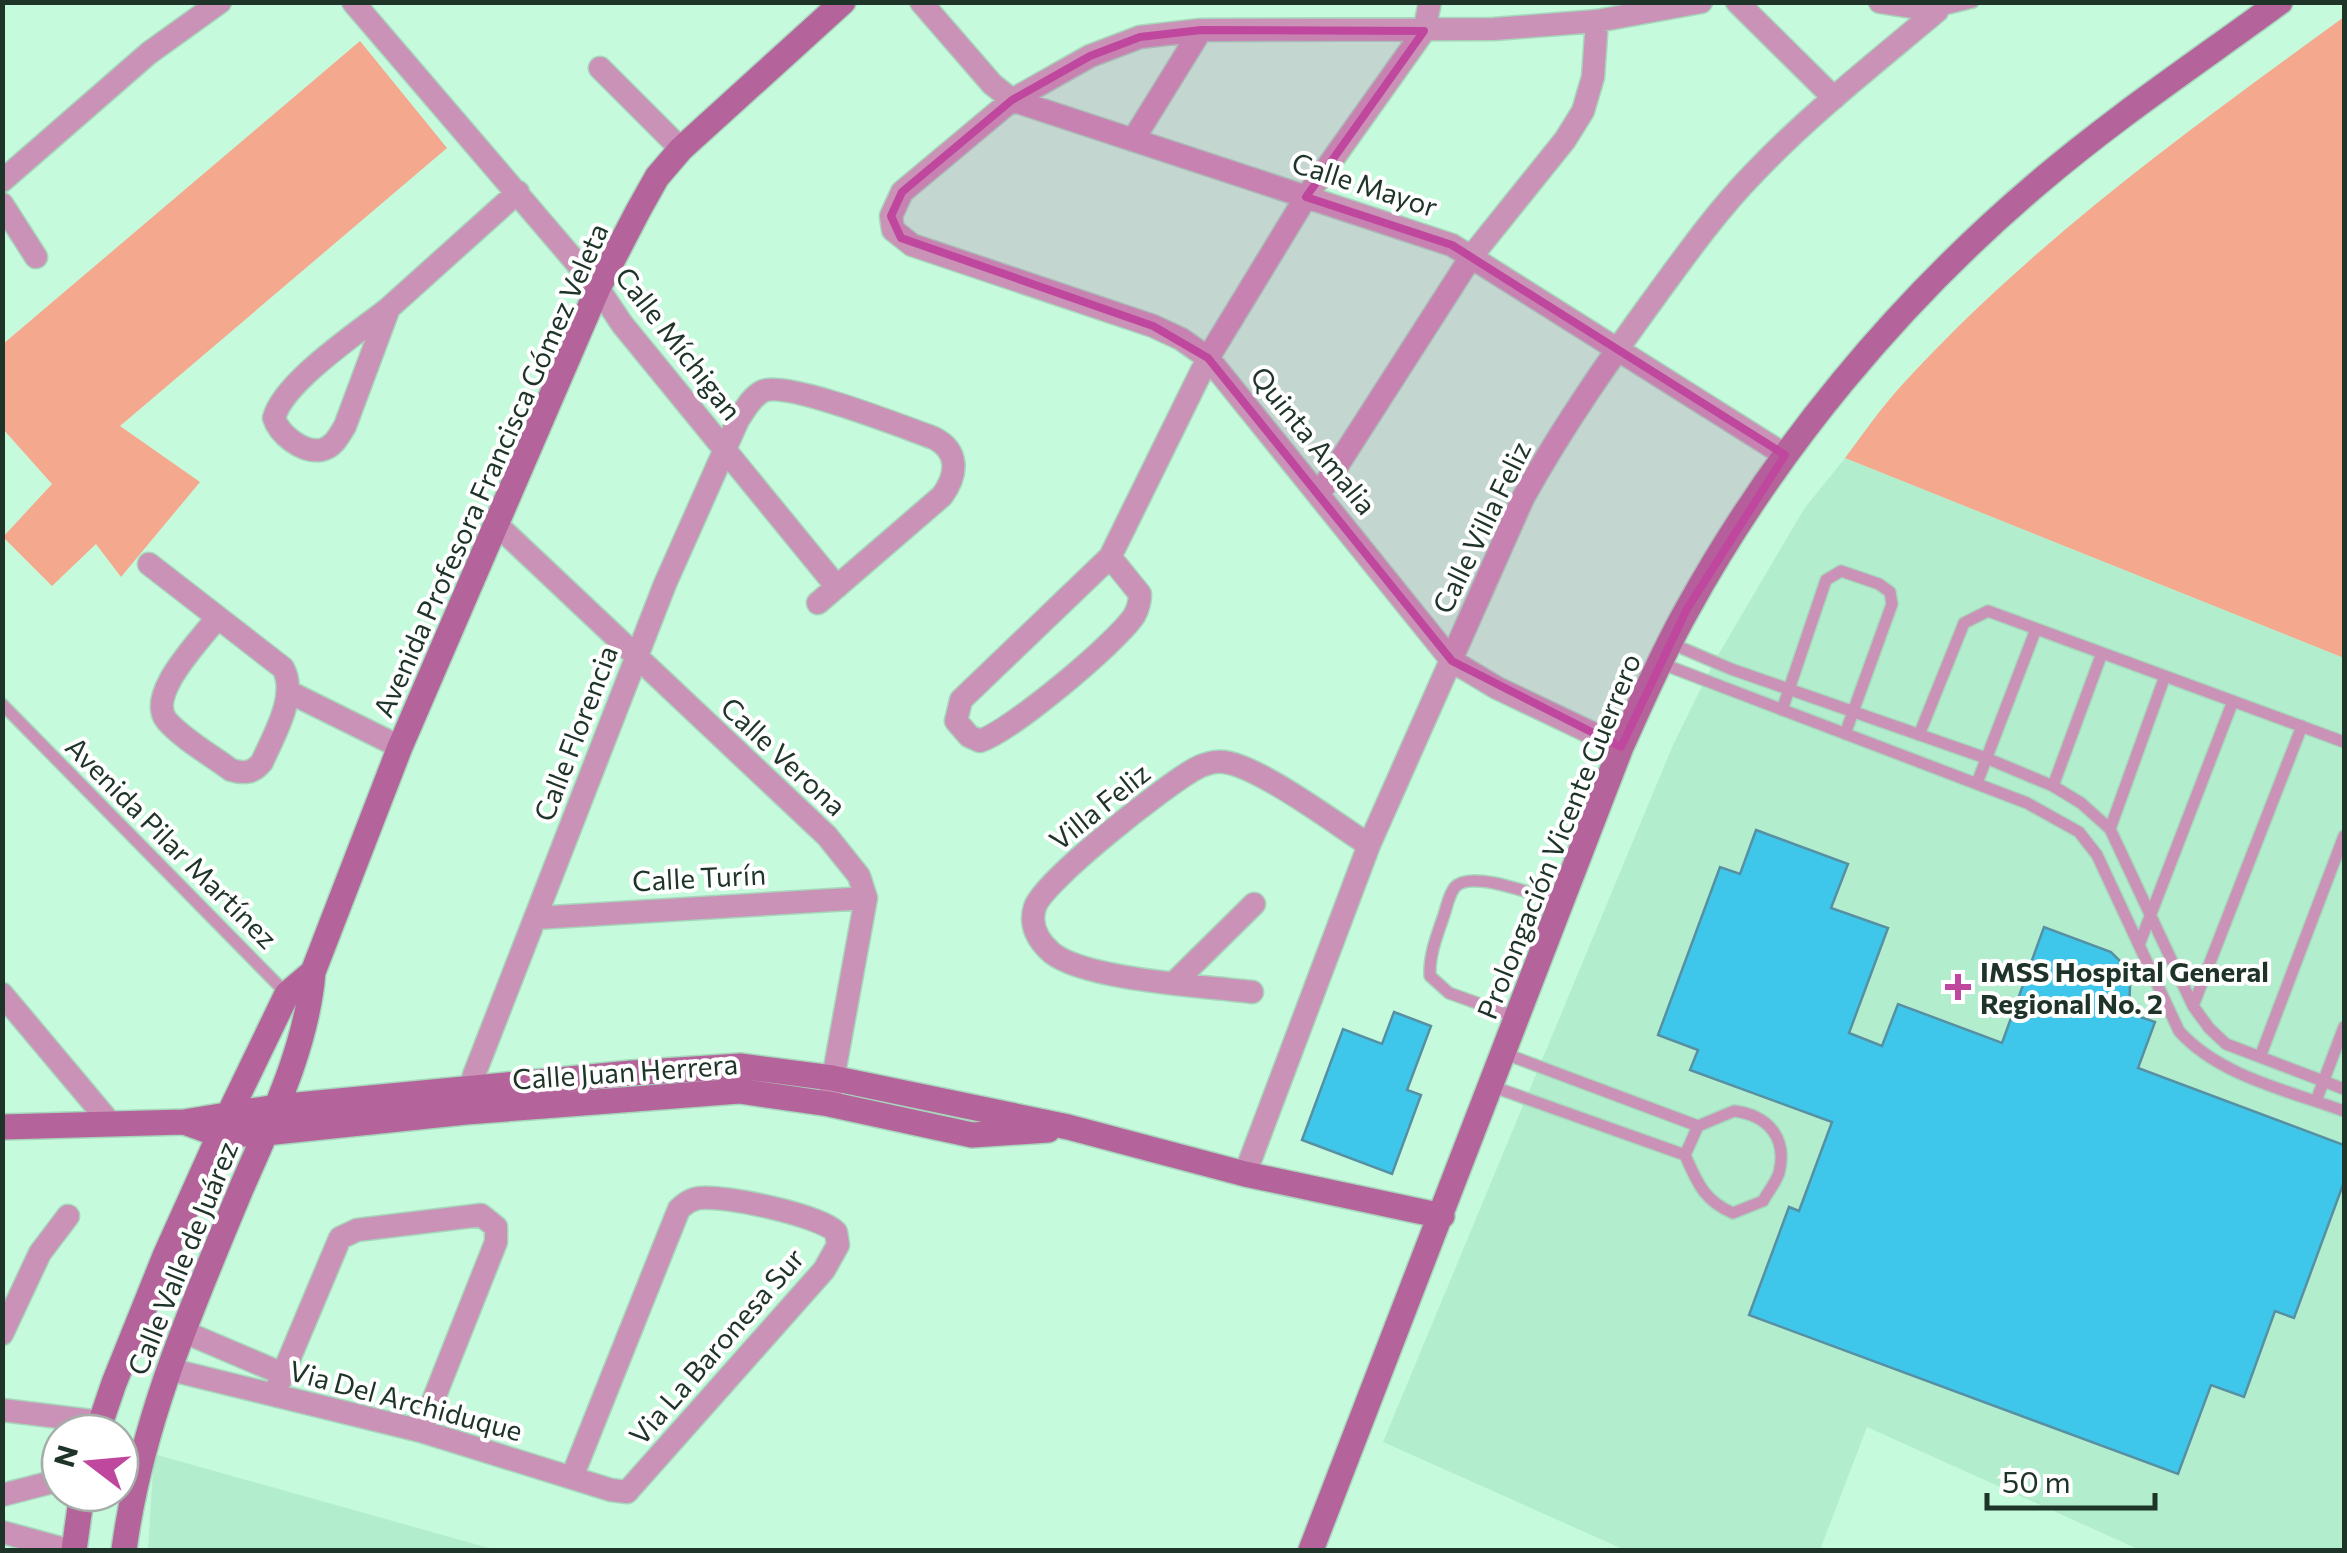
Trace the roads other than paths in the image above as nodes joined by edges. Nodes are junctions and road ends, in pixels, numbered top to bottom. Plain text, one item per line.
1 (220, 2) edge
2 (353, 2) edge
3 (921, 2) edge
4 (1430, 2) edge
5 (1701, 2) edge
6 (1737, 2) edge
7 (1880, 2) edge
8 (1973, 2) edge
9 (2280, 2) edge
10 (841, 3) edge
11 (1943, 10) junction
12 (1598, 22) junction
13 (1200, 30) junction
14 (1424, 31) junction
15 (600, 68) dead end
16 (1834, 98) junction
17 (1012, 100) junction
18 (1132, 140) junction
19 (681, 148) junction
20 (2, 182) edge
21 (518, 192) junction
22 (1306, 197) junction
23 (2, 204) edge
24 (36, 257) dead end
25 (1470, 257) junction
26 (598, 288) junction
27 (389, 308) junction
28 (1617, 349) junction
29 (1208, 358) junction
30 (766, 390) joint
31 (725, 451) junction
32 (1785, 455) junction
33 (1319, 494) junction
34 (496, 523) junction
35 (1110, 558) junction
36 (149, 564) dead end
37 (837, 587) junction
38 (818, 603) dead end
39 (216, 619) junction
40 (2036, 629) junction
41 (2102, 652) junction
42 (1665, 653) junction
43 (637, 658) junction
44 (1452, 661) junction
45 (2164, 676) junction
46 (1788, 689) junction
47 (289, 692) junction
48 (2233, 701) junction
49 (2, 704) edge
50 (1782, 710) junction
51 (1853, 712) junction
52 (2302, 726) junction
53 (1845, 734) junction
54 (1919, 735) junction
55 (2344, 742) edge
56 (400, 746) junction
57 (1621, 747) junction
58 (1986, 758) junction
59 (1977, 783) junction
60 (2052, 786) junction
61 (2110, 829) junction
62 (2344, 836) edge
63 (1369, 845) junction
64 (866, 898) junction
65 (1559, 902) junction
66 (1254, 904) dead end
67 (2151, 914) junction
68 (536, 918) junction
69 (2139, 944) junction
70 (313, 972) junction
71 (1175, 982) junction
72 (1252, 992) dead end
73 (2, 994) edge
74 (286, 994) junction
75 (2193, 1006) junction
76 (310, 1010) junction
77 (1516, 1017) junction
78 (2344, 1027) edge
79 (1503, 1053) junction
80 (2260, 1057) junction
81 (832, 1078) junction
82 (2324, 1081) junction
83 (1490, 1086) junction
84 (2344, 1089) edge
85 (468, 1100) junction
86 (2316, 1101) junction
87 (830, 1104) junction
88 (276, 1107) junction
89 (2344, 1112) edge
90 (112, 1125) junction
91 (224, 1125) junction
92 (2, 1126) edge
93 (1698, 1126) junction
94 (1068, 1127) junction
95 (265, 1133) junction
96 (1685, 1155) junction
97 (1245, 1174) junction
98 (198, 1182) junction
99 (237, 1200) junction
100 (68, 1216) dead end
101 (1442, 1216) junction
102 (182, 1331) junction
103 (2, 1334) edge
104 (168, 1369) junction
105 (279, 1385) junction
106 (2, 1410) edge
107 (103, 1413) edge
108 (40, 1417) edge
109 (420, 1431) junction
110 (572, 1477) junction
111 (40, 1485) edge
112 (627, 1492) joint
113 (2, 1495) edge
114 (78, 1513) edge
115 (2, 1532) edge
116 (71, 1550) edge
117 (124, 1550) edge
118 (1311, 1550) edge

1 - 20 street
2 - 21 street, Calle Míchigan
3 - 17 street, Calle Mayor
4 - 14 street
5 - 12 street
6 - 16 street
7 - 11 street
8 - 11 lane
9 - 32 street, Prolongación Vicente Guerrero
10 - 19 street, Avenida Profesora Francisca Gómez Veleta
11 - 16 street, Calle Villa Feliz
12 - 14 street
12 - 25 street
13 - 14 street
13 - 17 street
13 - 18 street
14 - 22 street
15 - 19 street
16 - 28 street, Calle Villa Feliz
17 - 18 street, Calle Mayor
17 - 29 street, Quinta Amalia
18 - 22 street, Calle Mayor
19 - 26 street, Avenida Profesora Francisca Gómez Veleta
21 - 26 street, Calle Míchigan
21 - 27 street
22 - 25 street, Calle Mayor
22 - 29 street
23 - 24 street
25 - 28 street, Calle Mayor
25 - 33 street
26 - 31 street, Calle Míchigan
26 - 34 street, Avenida Profesora Francisca Gómez Veleta
27 - 27 street
28 - 32 street, Calle Mayor
28 - 44 street, Calle Villa Feliz
29 - 33 street, Quinta Amalia
29 - 35 street
30 - 31 street, Calle Florencia
30 - 37 street, Calle Míchigan
31 - 37 street, Calle Míchigan
31 - 43 street, Calle Florencia
32 - 42 street, Prolongación Vicente Guerrero
33 - 44 street, Quinta Amalia
34 - 43 street, Calle Verona
34 - 56 street, Avenida Profesora Francisca Gómez Veleta
35 - 35 street
36 - 39 street
37 - 38 street, Calle Míchigan
39 - 47 street
39 - 47 street
40 - 41 lane
40 - 54 lane
40 - 58 lane
41 - 45 lane
41 - 60 lane
42 - 46 lane
42 - 50 lane
42 - 57 street, Prolongación Vicente Guerrero
43 - 64 street, Calle Verona
43 - 68 street, Calle Florencia
44 - 57 street, Quinta Amalia
44 - 63 street, Calle Villa Feliz
45 - 48 lane
45 - 61 lane
46 - 50 lane
46 - 51 lane
46 - 51 lane
47 - 56 street
48 - 52 lane
48 - 67 lane
49 - 74 lane, Avenida Pilar Martínez
50 - 53 lane
51 - 53 lane
51 - 54 lane
52 - 55 lane
52 - 75 lane
53 - 59 lane
54 - 58 lane
56 - 70 street, Avenida Profesora Francisca Gómez Veleta
57 - 65 street, Prolongación Vicente Guerrero
58 - 59 lane
58 - 60 lane
59 - 69 lane
60 - 61 lane
61 - 67 lane
62 - 80 lane
63 - 71 street, Villa Feliz
63 - 97 street, Calle Villa Feliz
64 - 68 street, Calle Turín
64 - 81 street
65 - 77 street, Prolongación Vicente Guerrero
65 - 77 lane
66 - 71 street
67 - 69 lane
67 - 75 lane
68 - 85 street, Calle Florencia
69 - 86 lane
70 - 74 street, Avenida Profesora Francisca Gómez Veleta
70 - 76 street, Avenida Profesora Francisca Gómez Veleta
71 - 72 street, Villa Feliz
73 - 90 street
74 - 76 lane, Avenida Pilar Martínez
74 - 91 street, Avenida Profesora Francisca Gómez Veleta
75 - 80 lane
76 - 88 street, Avenida Profesora Francisca Gómez Veleta
77 - 79 street, Prolongación Vicente Guerrero
78 - 82 lane
79 - 83 street, Prolongación Vicente Guerrero
79 - 93 lane
80 - 82 lane
81 - 85 street, Calle Juan Herrera
81 - 87 street
81 - 94 street, Calle Juan Herrera
82 - 84 lane
82 - 86 lane
83 - 96 lane
83 - 101 street, Prolongación Vicente Guerrero
85 - 87 street, Calle Juan Herrera
85 - 88 street, Calle Juan Herrera
85 - 95 street, Calle Juan Herrera
86 - 89 lane
87 - 94 street, Calle Juan Herrera
88 - 91 street, Calle Juan Herrera
88 - 95 street, Calle Valle de Juárez
90 - 91 street, Calle Juan Herrera
90 - 92 street, Calle Juan Herrera
91 - 95 street, Calle Juan Herrera
91 - 98 street, Calle Valle de Juárez
93 - 96 lane
93 - 96 lane
94 - 97 street, Calle Juan Herrera
95 - 99 street, Calle Valle de Juárez
97 - 101 street, Calle Juan Herrera
98 - 99 street
98 - 107 street, Calle Valle de Juárez
99 - 102 street, Calle Valle de Juárez
100 - 103 street
101 - 118 street, Prolongación Vicente Guerrero
102 - 104 street, Calle Valle de Juárez
102 - 105 street, Via Del Archiduque
104 - 105 street, Via Del Archiduque
104 - 117 street, Calle Valle de Juárez
105 - 109 street, Via Del Archiduque
105 - 109 street
106 - 108 street
109 - 110 street, Via Del Archiduque
110 - 112 street, Via Del Archiduque
110 - 112 street, Via La Baronesa Sur
111 - 113 street
114 - 116 street
115 - 116 street

